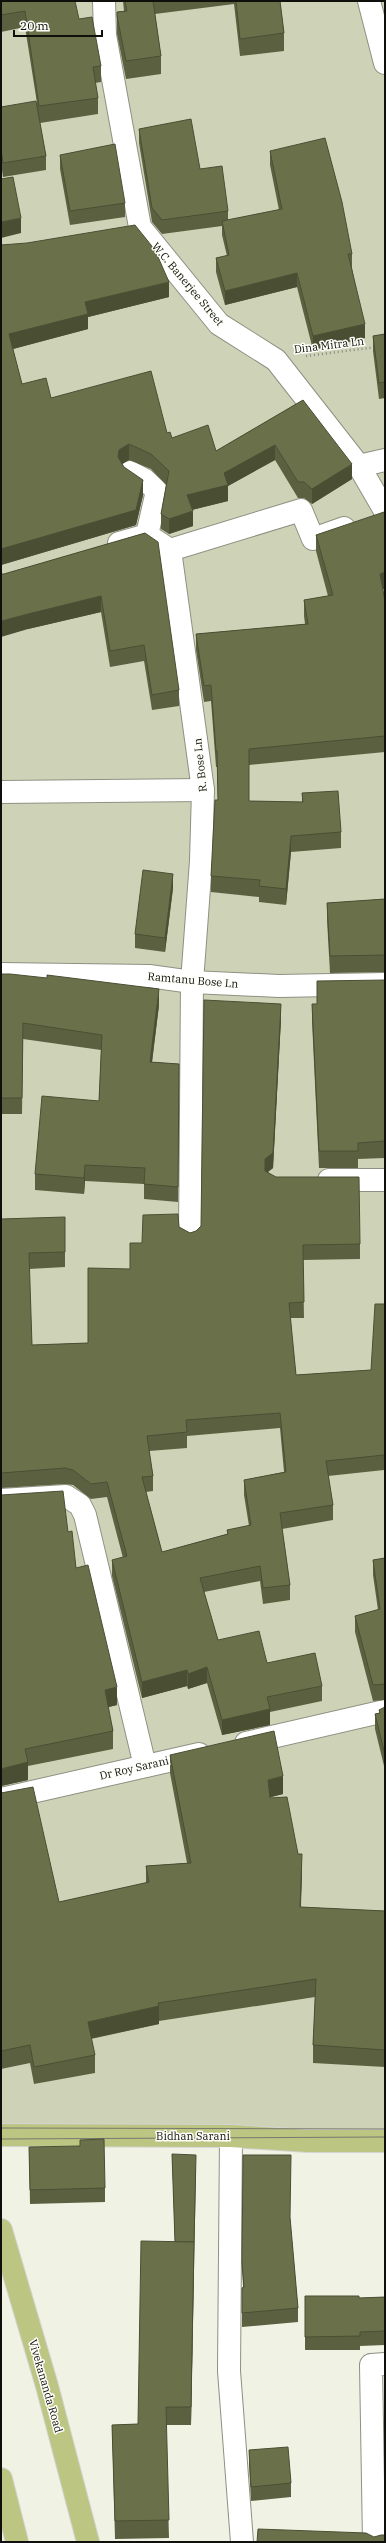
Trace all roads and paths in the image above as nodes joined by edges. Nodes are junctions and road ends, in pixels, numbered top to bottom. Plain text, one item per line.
1 (104, 1) edge
2 (369, 1) edge
3 (385, 63) edge
4 (140, 227) junction
5 (116, 231) edge
6 (385, 346) edge
7 (276, 360) junction
8 (385, 460) edge
9 (359, 466) junction
10 (130, 472) edge
11 (376, 517) edge
12 (148, 535) junction
13 (96, 550) edge
14 (170, 550) junction
15 (203, 790) junction
16 (1, 792) edge
17 (1, 974) edge
18 (192, 982) junction
19 (385, 984) edge
20 (307, 1180) edge
21 (385, 1180) edge
22 (190, 1236) edge
23 (1, 1500) edge
24 (385, 1711) edge
25 (145, 1766) junction
26 (1, 1799) edge
27 (1, 2135) edge
28 (231, 2136) junction
29 (385, 2141) edge
30 (1, 2230) edge
31 (385, 2364) edge
32 (1, 2479) edge
33 (17, 2542) edge
34 (88, 2542) edge
35 (242, 2542) edge
36 (374, 2542) edge

1 - 4 street, W.C. Banerjee Street
2 - 3 street
4 - 5 street
4 - 7 street, W.C. Banerjee Street
6 - 7 path, Dina Mitra Ln
7 - 9 street, W.C. Banerjee Street
8 - 9 street
9 - 11 street, W.C. Banerjee Street
10 - 12 street
11 - 14 street
12 - 13 street
12 - 14 street
14 - 15 street, R. Bose Ln
15 - 16 street
15 - 18 street, R. Bose Ln
17 - 18 street, Ramtanu Bose Ln
18 - 19 street, Ramtanu Bose Ln
18 - 22 street, R. Bose Ln
20 - 21 street
23 - 25 street
24 - 25 street, Dr Roy Sarani
25 - 26 street, Dr Roy Sarani
27 - 28 main road, Bidhan Sarani
28 - 29 main road, Bidhan Sarani
28 - 35 street
30 - 34 main road, Vivekananda Road
31 - 36 street
32 - 33 main road

